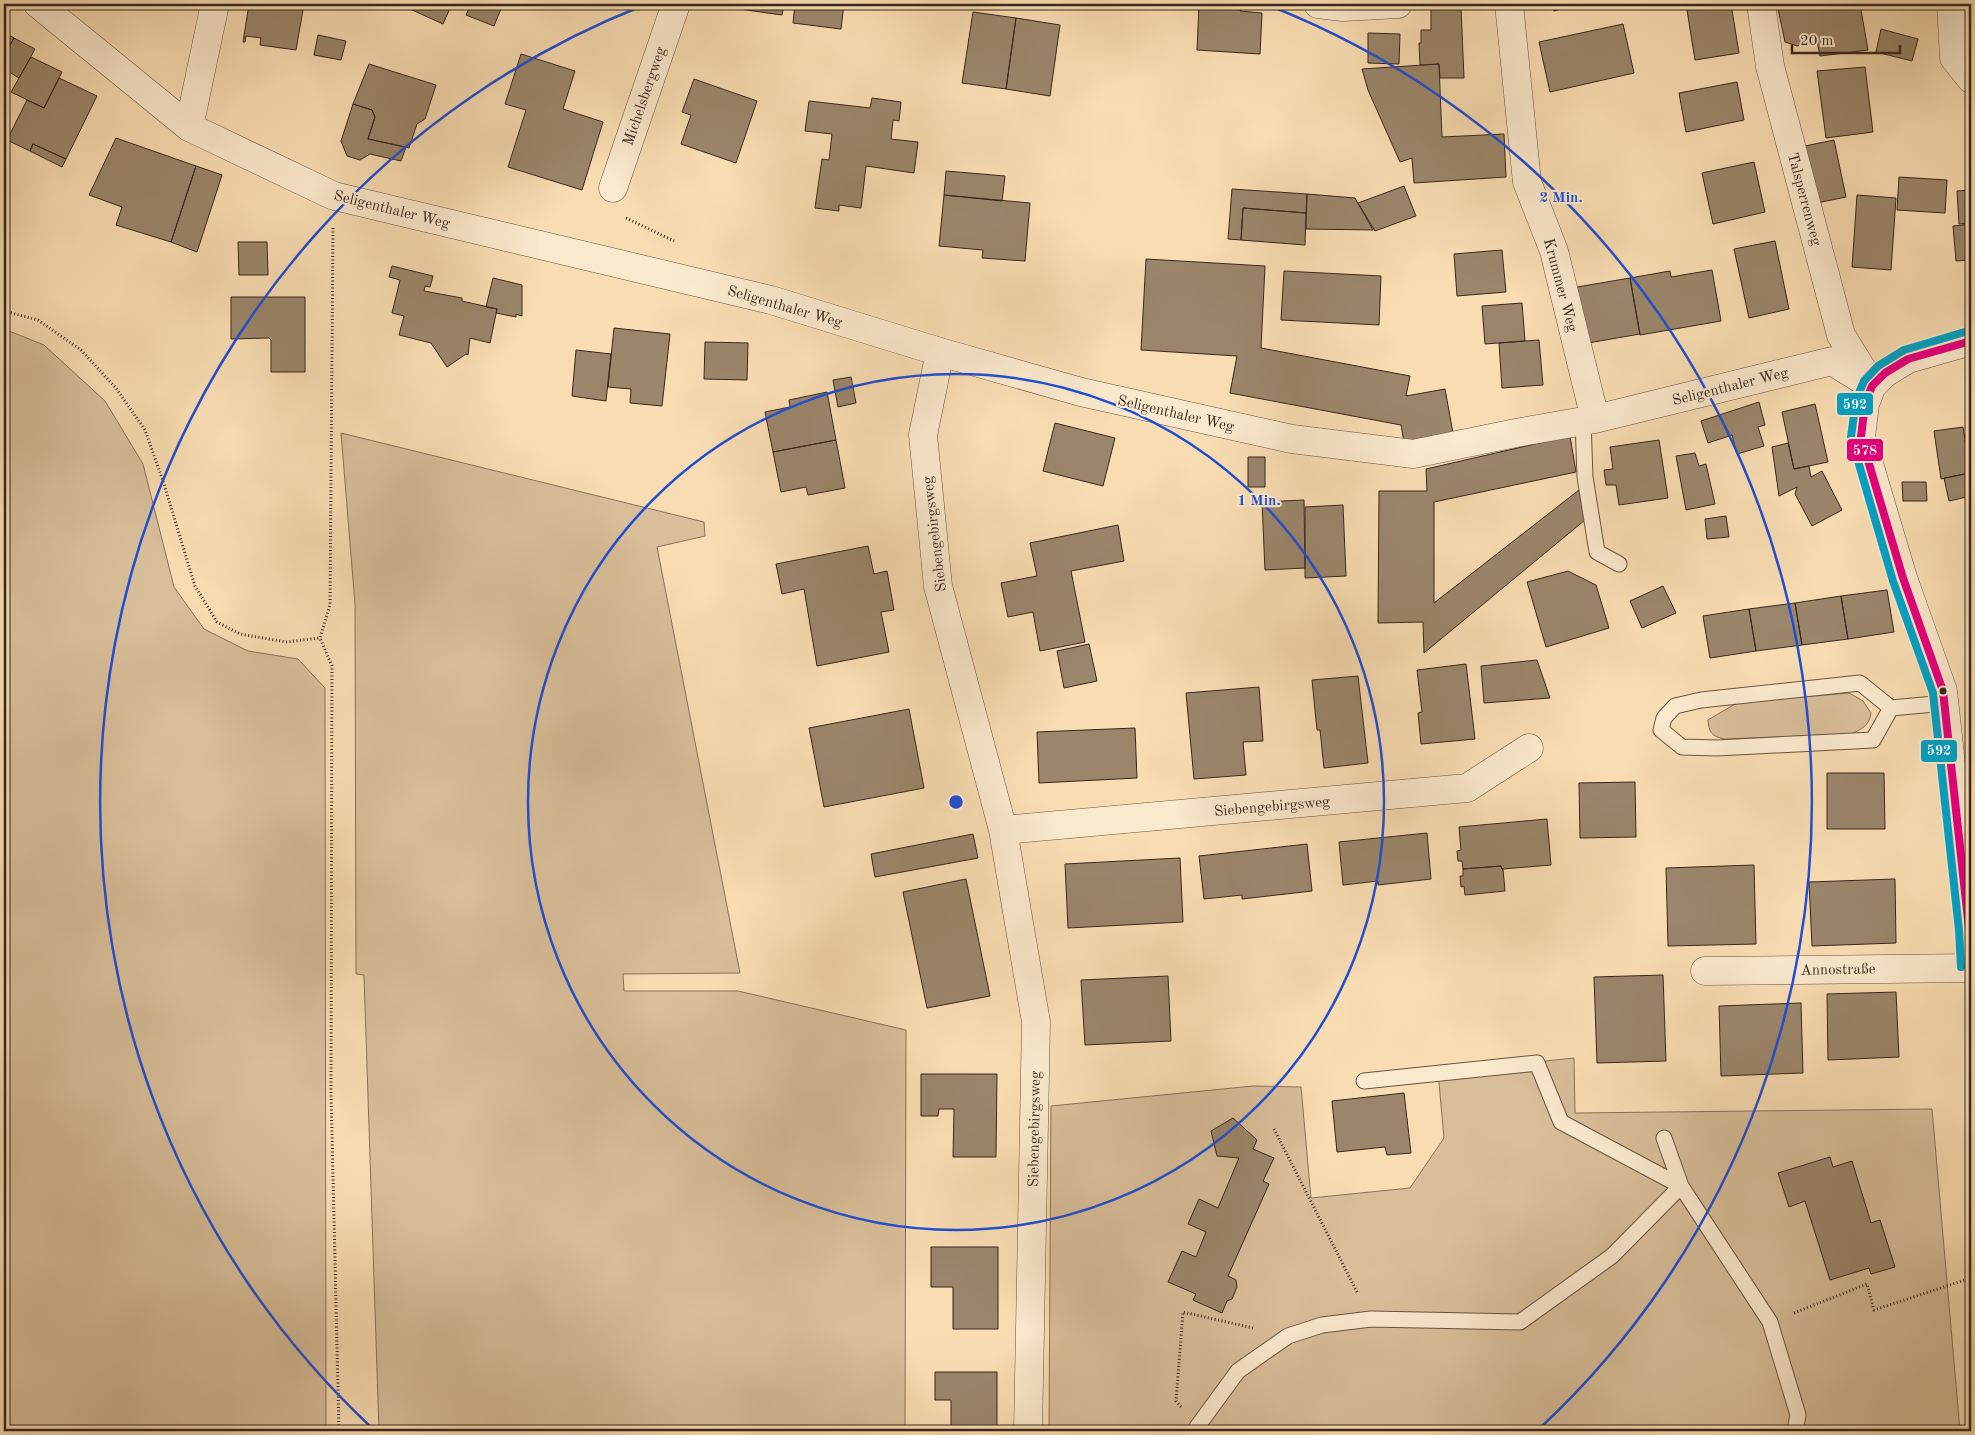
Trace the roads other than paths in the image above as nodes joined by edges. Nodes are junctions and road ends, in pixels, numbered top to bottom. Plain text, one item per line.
1 (38, 4) edge
2 (215, 4) edge
3 (676, 4) edge
4 (1318, 4) edge
5 (1398, 4) edge
6 (1509, 4) edge
7 (1761, 4) edge
8 (1952, 8) edge
9 (1971, 79) edge
10 (189, 127) junction
11 (613, 188) dead end
12 (1971, 341) edge
13 (940, 352) junction
14 (1872, 386) junction
15 (1589, 420) junction
16 (1619, 564) dead end
17 (1946, 703) junction
18 (1890, 708) junction
19 (1529, 748) dead end
20 (1003, 830) junction
21 (1970, 929) edge
22 (1971, 967) edge
23 (1705, 971) dead end
24 (1364, 1082) dead end
25 (1664, 1138) dead end
26 (1681, 1186) junction
27 (1197, 1429) edge
28 (1028, 1431) edge
29 (1795, 1431) edge

1 - 10 street, Seligenthaler Weg
2 - 10 street
3 - 11 street, Michelsbergweg
4 - 5 street
6 - 15 street, Krummer Weg
7 - 14 street, Talsperrenweg
8 - 9 street
10 - 13 street, Seligenthaler Weg
12 - 14 street
13 - 15 street, Seligenthaler Weg
13 - 20 street, Siebengebirgsweg
14 - 15 street, Seligenthaler Weg
14 - 17 street, Annostraße
15 - 16 lane
17 - 18 lane
17 - 21 street, Annostraße
18 - 18 lane
19 - 20 street, Siebengebirgsweg
20 - 28 street, Siebengebirgsweg
21 - 22 street, Annostraße
22 - 23 street, Annostraße
24 - 26 lane
25 - 26 lane
26 - 27 lane
26 - 29 lane

